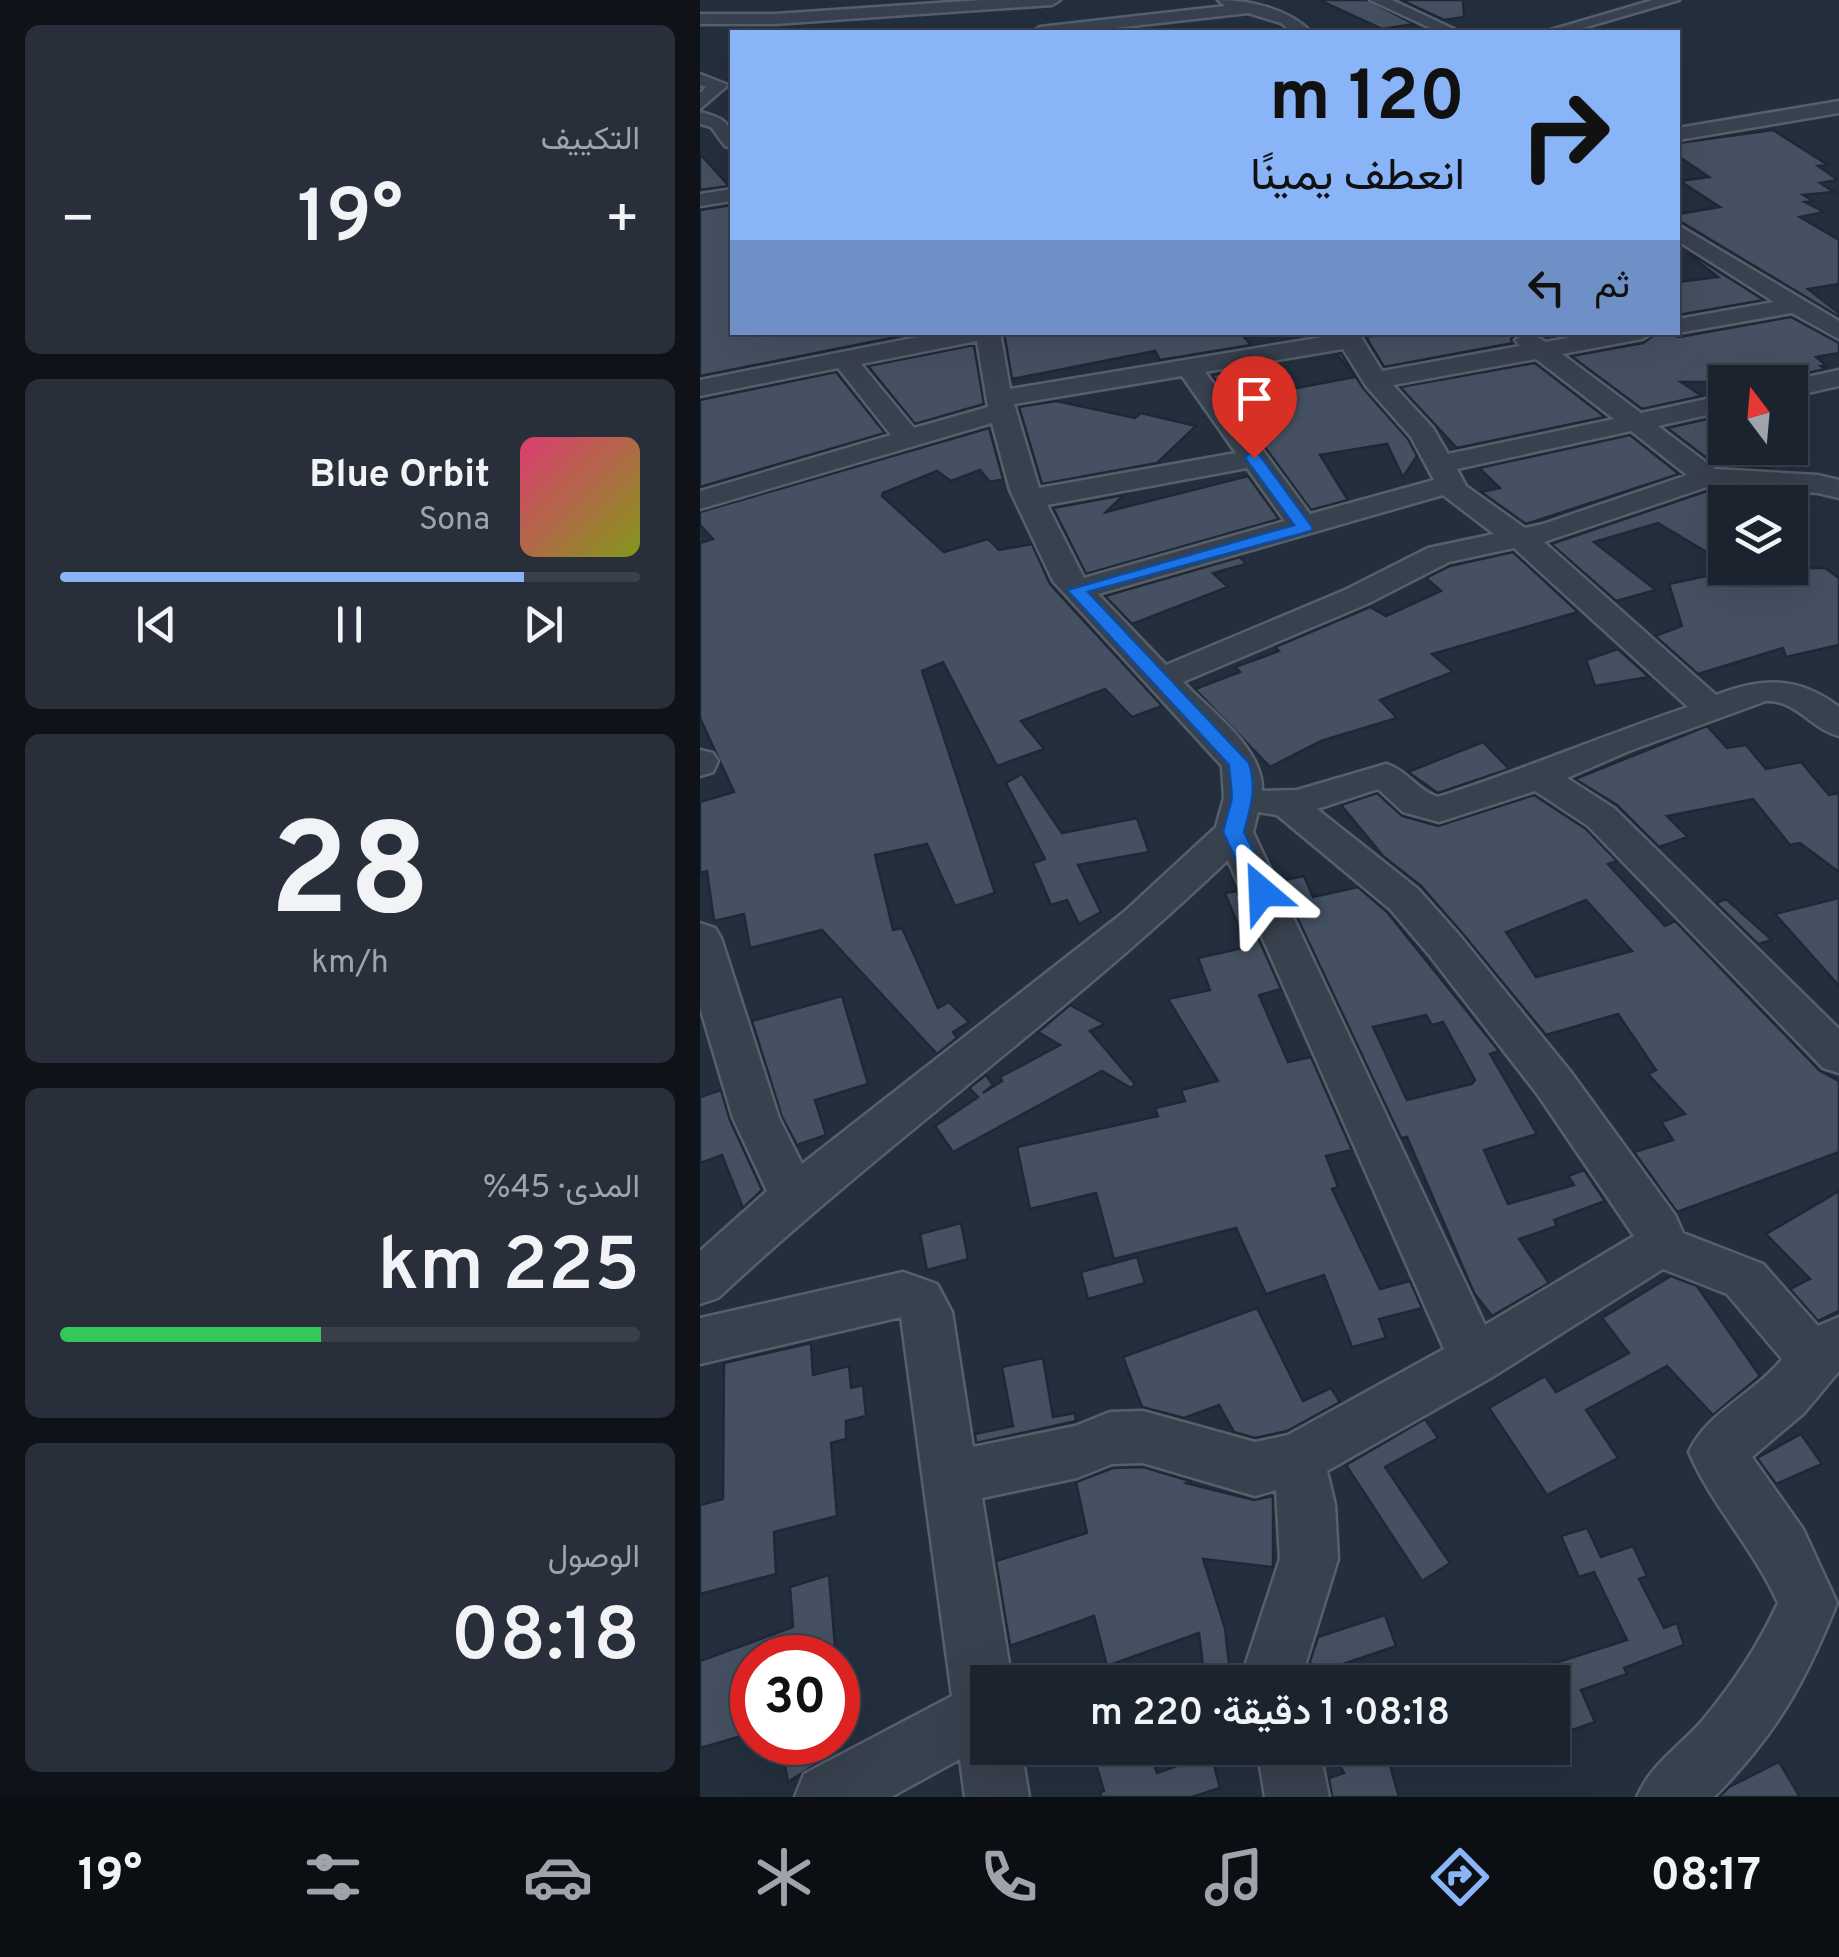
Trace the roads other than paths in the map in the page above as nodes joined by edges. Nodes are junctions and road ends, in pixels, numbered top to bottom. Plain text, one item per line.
1 (741, 0) edge
2 (1052, 0) edge
3 (1222, 0) edge
4 (1379, 0) edge
5 (1594, 0) edge
6 (1671, 0) edge
7 (956, 3) edge
8 (1250, 8) junction
9 (1625, 12) junction
10 (753, 17) junction
11 (700, 18) edge
12 (788, 18) junction
13 (803, 30) edge
14 (1058, 30) edge
15 (1301, 30) edge
16 (1447, 30) edge
17 (1559, 30) edge
18 (730, 76) edge
19 (701, 80) edge
20 (700, 103) edge
21 (1839, 107) edge
22 (700, 118) edge
23 (1680, 134) edge
24 (730, 135) edge
25 (730, 195) edge
26 (700, 200) edge
27 (1690, 249) edge
28 (1796, 305) junction
29 (1680, 326) edge
30 (1839, 332) edge
31 (974, 335) edge
32 (991, 335) edge
33 (1523, 335) edge
34 (1625, 335) edge
35 (1348, 336) edge
36 (848, 350) edge
37 (1542, 350) junction
38 (1189, 368) junction
39 (1839, 378) edge
40 (1375, 380) junction
41 (1808, 385) edge
42 (700, 388) edge
43 (1001, 405) junction
44 (1708, 408) edge
45 (1634, 423) junction
46 (908, 439) junction
47 (1254, 458) junction
48 (1446, 474) junction
49 (1708, 476) junction
50 (1839, 490) edge
51 (1029, 499) junction
52 (700, 500) edge
53 (1305, 528) junction
54 (1516, 539) junction
55 (1076, 590) junction
56 (1159, 680) junction
57 (1712, 710) junction
58 (1839, 725) edge
59 (1539, 778) junction
60 (1255, 812) junction
61 (700, 938) edge
62 (709, 995) edge
63 (1839, 1056) edge
64 (794, 1198) junction
65 (1659, 1246) junction
66 (700, 1282) edge
67 (700, 1341) edge
68 (1826, 1350) edge
69 (1476, 1359) junction
70 (1297, 1459) junction
71 (950, 1478) junction
72 (978, 1665) edge
73 (1275, 1665) edge
74 (970, 1737) edge
75 (993, 1765) edge
76 (1291, 1765) edge
77 (827, 1797) edge
78 (997, 1797) edge
79 (1297, 1797) edge
80 (1669, 1797) edge

1 - 10 street
2 - 7 street
3 - 8 street
4 - 16 street
5 - 9 street
6 - 9 street
7 - 12 street
8 - 14 street
8 - 15 street
9 - 17 street
10 - 11 street
10 - 12 street
12 - 13 street
18 - 19 street
19 - 20 street
21 - 23 street
22 - 24 street
25 - 26 street
27 - 28 street
28 - 29 street
28 - 30 street
31 - 36 street
32 - 43 street
33 - 37 street
34 - 37 street
35 - 38 street
35 - 40 street
36 - 42 street
36 - 46 street
37 - 40 street
37 - 45 street
38 - 43 street
38 - 47 street
39 - 41 street
40 - 48 street
43 - 46 street
43 - 51 street
44 - 45 street
45 - 48 street
45 - 49 street
46 - 52 street
47 - 51 street
47 - 53 street
48 - 53 street
48 - 54 street
49 - 50 street
49 - 54 street
51 - 55 street
53 - 55 street
54 - 56 street
54 - 57 street
55 - 56 street
56 - 60 street
57 - 58 street
57 - 59 street
59 - 60 street
59 - 63 street
60 - 64 street
60 - 65 street
60 - 69 street
61 - 62 street
62 - 64 street
64 - 66 street
65 - 68 street
65 - 69 street
67 - 71 street
68 - 80 street
69 - 70 street
70 - 71 street
70 - 73 street
71 - 72 street
74 - 77 street
75 - 78 street
76 - 79 street

